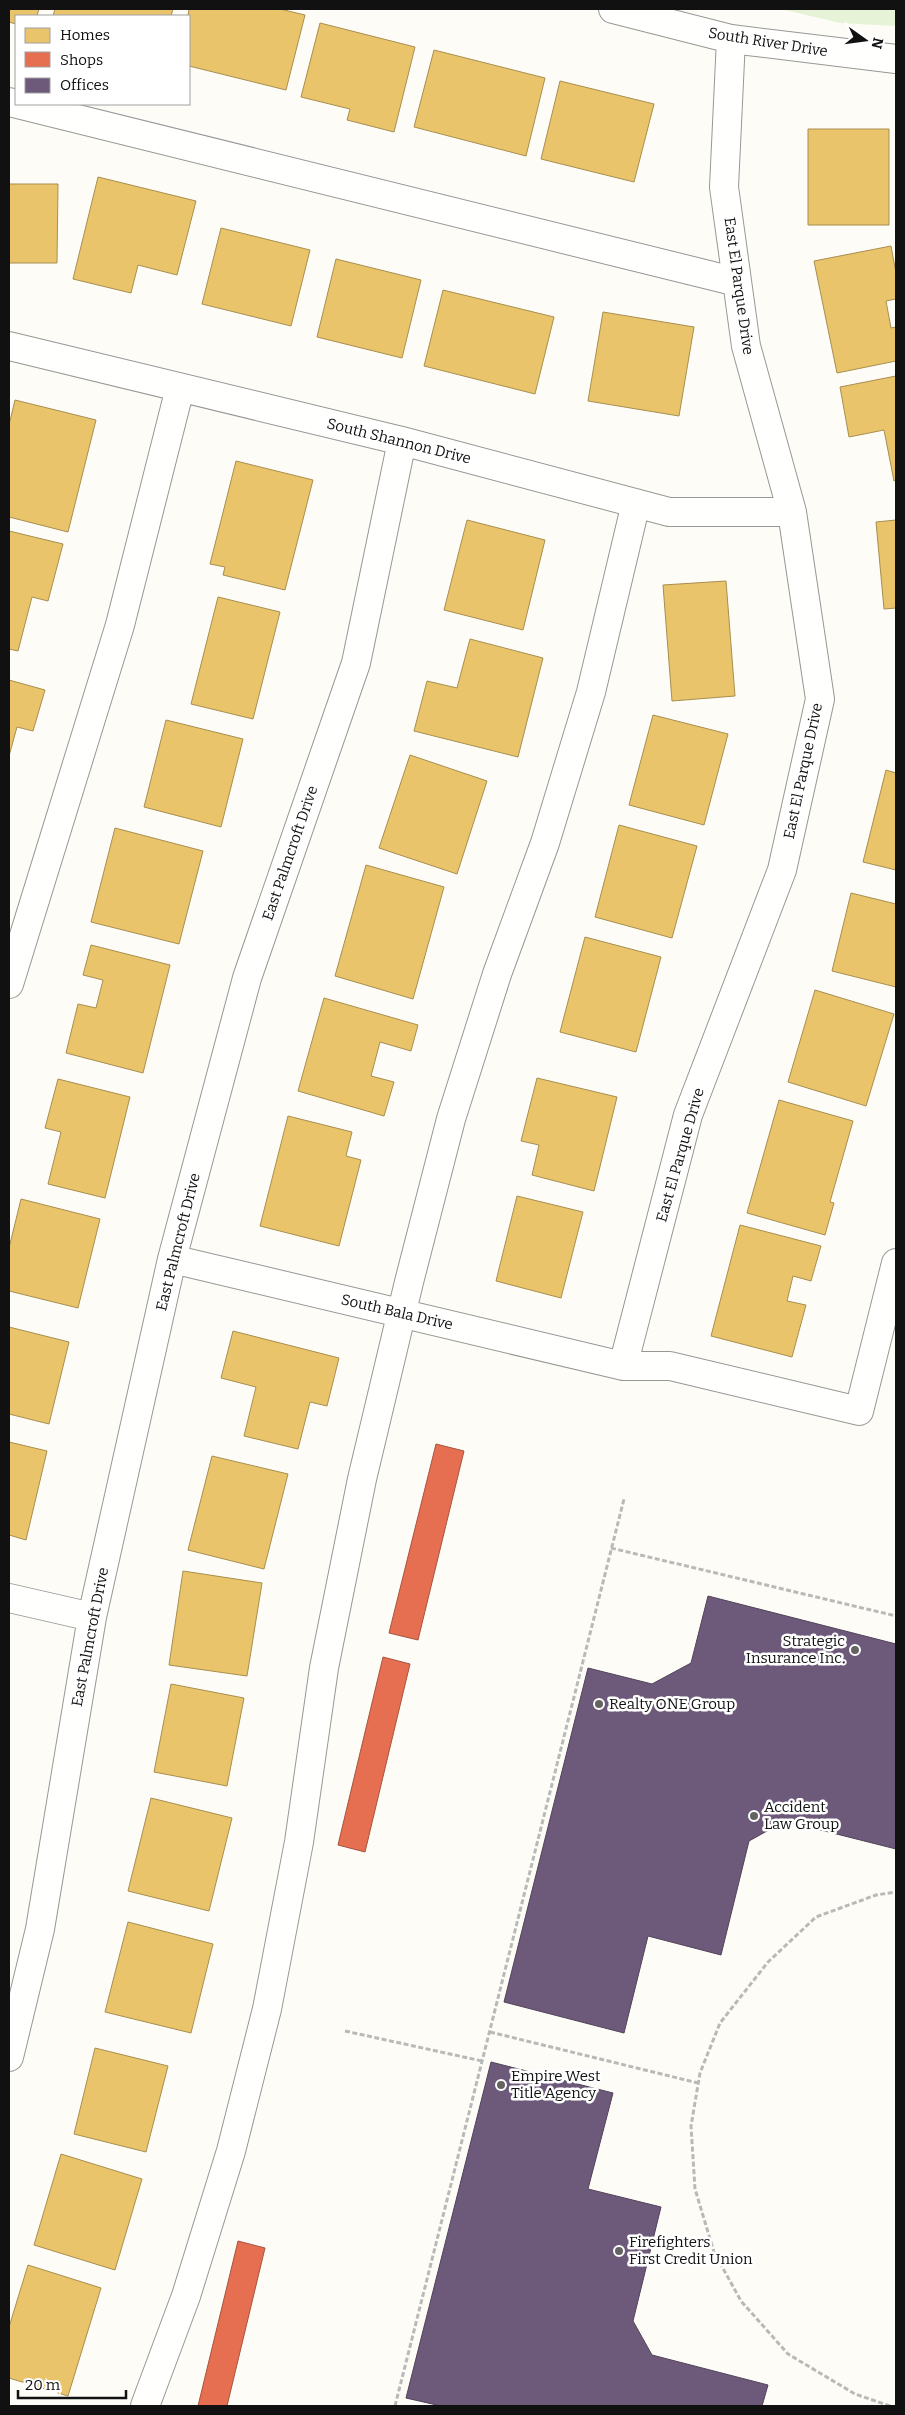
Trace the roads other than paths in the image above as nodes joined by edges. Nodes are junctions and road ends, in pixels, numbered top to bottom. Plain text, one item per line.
1 (612, 9) edge
2 (731, 39) junction
3 (896, 59) edge
4 (21, 105) edge
5 (737, 282) junction
6 (9, 346) edge
7 (180, 388) junction
8 (402, 441) junction
9 (636, 503) junction
10 (792, 512) junction
11 (9, 984) edge
12 (172, 1259) junction
13 (896, 1263) edge
14 (401, 1313) junction
15 (622, 1366) junction
16 (9, 1598) edge
17 (92, 1617) junction
18 (9, 2057) edge
19 (144, 2406) edge

1 - 2 street, South River Drive
2 - 3 street, South River Drive
2 - 5 street, East El Parque Drive
4 - 5 street
5 - 10 street, East El Parque Drive
6 - 7 street, South Shannon Drive
7 - 8 street, South Shannon Drive
7 - 11 street
8 - 9 street, South Shannon Drive
8 - 12 street, East Palmcroft Drive
9 - 10 street, South Shannon Drive
9 - 14 street
10 - 15 street, East El Parque Drive
12 - 14 street, South Bala Drive
12 - 17 street, East Palmcroft Drive
13 - 15 street, South Bala Drive
14 - 15 street, South Bala Drive
14 - 19 street
16 - 17 street
17 - 18 street, East Palmcroft Drive

